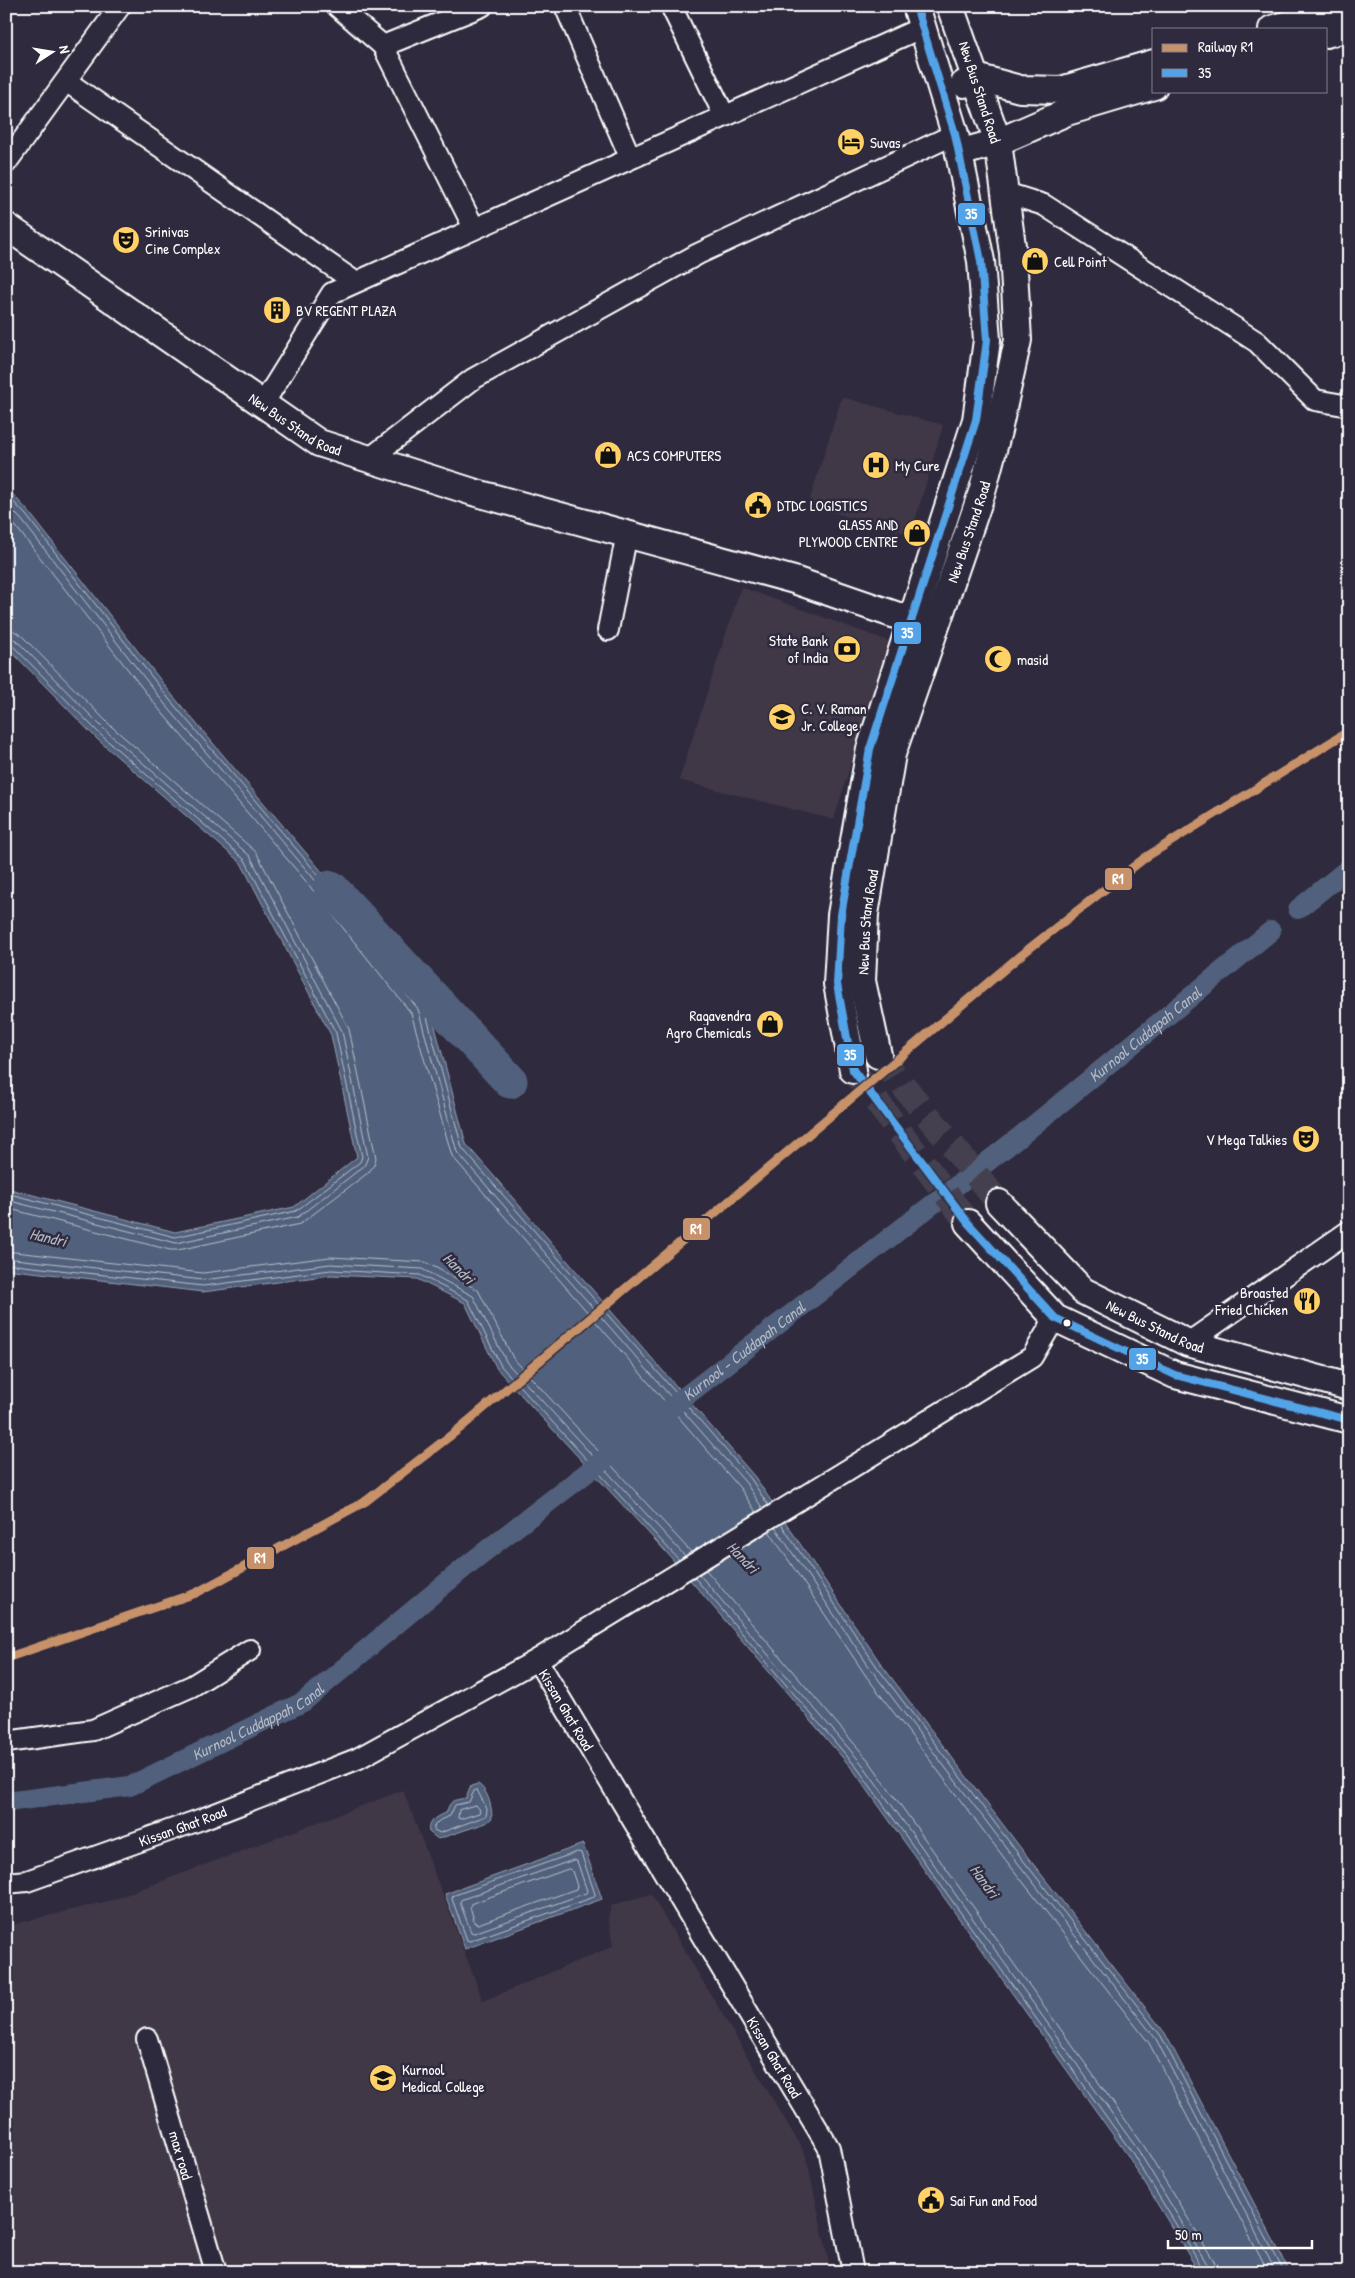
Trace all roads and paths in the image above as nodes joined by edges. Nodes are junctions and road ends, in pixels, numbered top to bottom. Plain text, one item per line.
1 (120, 6) edge
2 (337, 6) edge
3 (482, 6) edge
4 (565, 6) edge
5 (671, 6) edge
6 (950, 6) edge
7 (1349, 6) edge
8 (920, 16) edge
9 (1275, 28) edge
10 (1349, 28) edge
11 (1328, 33) edge
12 (383, 46) junction
13 (1152, 64) edge
14 (976, 77) junction
15 (66, 81) junction
16 (1152, 87) edge
17 (943, 94) junction
18 (724, 115) junction
19 (998, 142) junction
20 (957, 144) junction
21 (630, 157) junction
22 (6, 163) edge
23 (1003, 192) junction
24 (6, 226) edge
25 (474, 228) junction
26 (355, 282) junction
27 (263, 404) junction
28 (1349, 406) edge
29 (369, 459) junction
30 (628, 533) junction
31 (910, 620) junction
32 (608, 630) dead end
33 (934, 633) junction
34 (878, 1055) tunnel mouth
35 (853, 1070) tunnel mouth
36 (999, 1203) tunnel mouth
37 (968, 1223) tunnel mouth
38 (1349, 1231) edge
39 (1055, 1318) junction
40 (1188, 1343) junction
41 (1349, 1387) edge
42 (1349, 1420) edge
43 (250, 1650) dead end
44 (537, 1660) junction
45 (6, 1742) edge
46 (6, 1883) edge
47 (147, 2038) dead end
48 (216, 2272) edge
49 (853, 2272) edge

1 - 15 street
2 - 12 street
3 - 12 street
4 - 21 street
5 - 18 street
6 - 14 main road, New Bus Stand Road
7 - 9 main road
8 - 17 main road, New Bus Stand Road
8 - 18 street
10 - 11 main road
12 - 25 street
13 - 14 main road
14 - 17 main road
14 - 19 main road, New Bus Stand Road
15 - 22 street
15 - 26 street
16 - 19 main road
17 - 20 main road, New Bus Stand Road
18 - 21 street
19 - 20 main road
19 - 23 main road, New Bus Stand Road
20 - 29 street
20 - 31 main road, New Bus Stand Road
21 - 25 street
23 - 28 street
23 - 33 main road, New Bus Stand Road
24 - 27 main road, New Bus Stand Road
25 - 26 street
26 - 27 street
27 - 29 main road, New Bus Stand Road
29 - 30 main road, New Bus Stand Road
30 - 31 main road, New Bus Stand Road
30 - 32 street
31 - 33 street
31 - 35 main road, New Bus Stand Road
33 - 34 main road, New Bus Stand Road
36 - 40 main road, New Bus Stand Road
37 - 39 main road
38 - 40 street
39 - 42 main road
39 - 44 street
40 - 41 main road, New Bus Stand Road
43 - 45 street
44 - 46 street, Kissan Ghat Road
44 - 49 street, Kissan Ghat Road
47 - 48 street, max road

